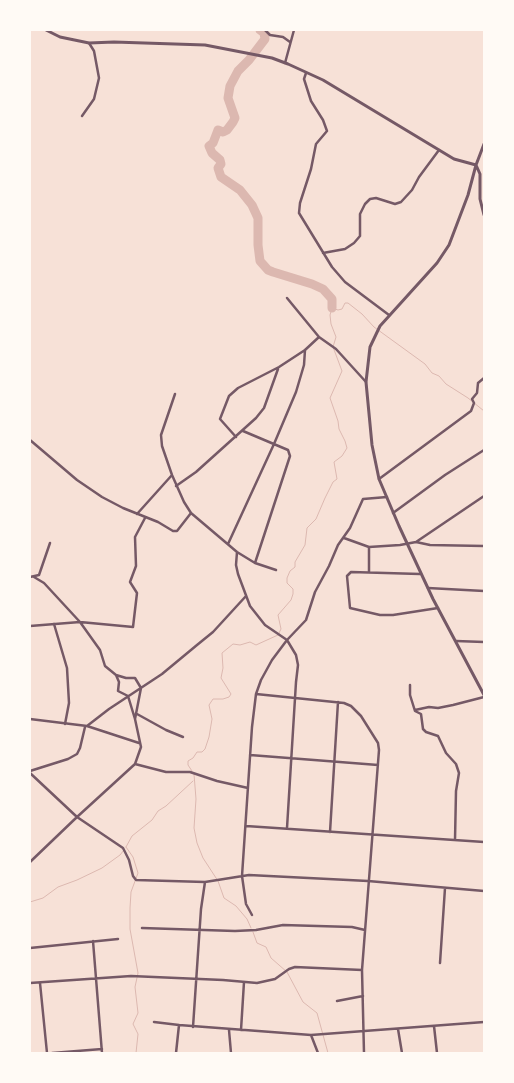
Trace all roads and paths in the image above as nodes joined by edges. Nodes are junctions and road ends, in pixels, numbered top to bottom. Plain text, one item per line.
1 (46, 30) edge
2 (265, 30) edge
3 (294, 30) edge
4 (290, 42) junction
5 (89, 44) junction
6 (285, 63) junction
7 (306, 72) junction
8 (82, 116) dead end
9 (484, 144) edge
10 (438, 150) junction
11 (476, 165) junction
12 (482, 174) edge
13 (484, 215) edge
14 (323, 253) junction
15 (287, 298) dead end
16 (389, 315) junction
17 (319, 337) junction
18 (305, 350) junction
19 (279, 367) junction
20 (484, 378) edge
21 (366, 382) junction
22 (175, 394) dead end
23 (243, 431) junction
24 (236, 437) junction
25 (30, 440) edge
26 (274, 444) junction
27 (484, 450) edge
28 (172, 475) junction
29 (379, 479) junction
30 (176, 486) junction
31 (484, 496) edge
32 (387, 497) junction
33 (191, 513) junction
34 (393, 513) junction
35 (137, 514) junction
36 (145, 518) junction
37 (343, 538) junction
38 (416, 542) junction
39 (50, 543) dead end
40 (228, 544) junction
41 (406, 544) junction
42 (484, 546) edge
43 (369, 547) junction
44 (237, 552) junction
45 (255, 563) junction
46 (276, 570) dead end
47 (369, 572) junction
48 (420, 574) junction
49 (32, 577) edge
50 (428, 588) junction
51 (484, 591) edge
52 (246, 596) junction
53 (438, 608) junction
54 (80, 622) junction
55 (54, 624) junction
56 (30, 626) edge
57 (287, 640) junction
58 (455, 641) junction
59 (484, 642) edge
60 (116, 675) junction
61 (410, 686) dead end
62 (141, 688) junction
63 (483, 691) edge
64 (256, 694) junction
65 (128, 696) junction
66 (484, 696) edge
67 (295, 699) junction
68 (338, 702) junction
69 (415, 710) junction
70 (137, 714) junction
71 (30, 719) edge
72 (135, 719) junction
73 (65, 724) junction
74 (86, 726) junction
75 (183, 737) dead end
76 (139, 743) junction
77 (250, 755) junction
78 (292, 758) junction
79 (334, 762) junction
80 (135, 764) junction
81 (378, 765) junction
82 (30, 772) edge
83 (248, 788) junction
84 (77, 817) junction
85 (246, 826) junction
86 (287, 828) junction
87 (330, 832) junction
88 (372, 835) junction
89 (455, 840) junction
90 (484, 842) edge
91 (30, 862) edge
92 (242, 876) junction
93 (368, 881) junction
94 (205, 882) junction
95 (445, 888) junction
96 (484, 891) edge
97 (252, 915) dead end
98 (142, 928) dead end
99 (199, 929) junction
100 (365, 930) junction
101 (118, 939) dead end
102 (93, 941) junction
103 (30, 948) edge
104 (440, 963) dead end
105 (362, 970) junction
106 (97, 978) junction
107 (196, 978) junction
108 (40, 982) junction
109 (244, 982) junction
110 (30, 983) edge
111 (363, 996) junction
112 (337, 1001) dead end
113 (154, 1022) dead end
114 (484, 1022) edge
115 (179, 1026) junction
116 (434, 1026) junction
117 (193, 1028) junction
118 (398, 1029) junction
119 (229, 1030) junction
120 (241, 1031) junction
121 (364, 1032) junction
122 (311, 1036) junction
123 (102, 1049) junction
124 (47, 1053) edge
125 (52, 1053) edge
126 (102, 1053) edge
127 (176, 1053) edge
128 (231, 1053) edge
129 (318, 1053) edge
130 (364, 1053) edge
131 (402, 1053) edge
132 (437, 1053) edge

1 - 5 street
2 - 4 street
3 - 4 street
4 - 6 street
5 - 6 street
5 - 8 street
6 - 7 street
7 - 10 street
7 - 14 street
9 - 11 street
10 - 11 street
10 - 14 street
11 - 12 street
11 - 16 street
12 - 13 street
14 - 16 street
15 - 17 street
16 - 21 street
17 - 18 street
17 - 21 street
18 - 19 street
18 - 26 street
19 - 23 street
19 - 24 street
20 - 29 street
21 - 29 street
22 - 28 street
23 - 24 street
23 - 26 street
24 - 30 street
25 - 35 street
26 - 40 street
26 - 45 street
27 - 34 street
28 - 30 street
28 - 35 street
29 - 32 street
30 - 33 street
31 - 38 street
32 - 34 street
32 - 37 street
33 - 36 street
33 - 40 street
34 - 41 street
35 - 36 street
36 - 54 street
37 - 43 street
37 - 57 street
38 - 41 street
38 - 42 street
39 - 49 street
40 - 44 street
41 - 43 street
41 - 48 street
43 - 47 street
44 - 45 street
44 - 52 street
45 - 46 street
47 - 48 street
47 - 53 street
48 - 50 street
49 - 54 street
50 - 51 street
50 - 53 street
52 - 57 street
52 - 62 street
53 - 58 street
54 - 55 street
54 - 60 street
55 - 56 street
55 - 73 street
57 - 64 street
57 - 67 street
58 - 59 street
58 - 63 street
60 - 62 street
60 - 65 street
61 - 69 street
62 - 65 street
62 - 70 street
63 - 66 street
64 - 67 street
64 - 77 street
65 - 72 street
65 - 74 street
66 - 69 street
67 - 68 street
67 - 78 street
68 - 79 street
68 - 81 street
69 - 89 street
70 - 72 street
70 - 75 street
71 - 73 street
72 - 76 street
73 - 74 street
74 - 76 street
74 - 82 street
76 - 80 street
77 - 78 street
77 - 83 street
78 - 79 street
78 - 86 street
79 - 81 street
79 - 87 street
80 - 83 street
80 - 84 street
81 - 88 street
82 - 84 street
83 - 85 street
84 - 91 street
84 - 94 street
85 - 86 street
85 - 92 street
86 - 87 street
87 - 88 street
88 - 89 street
88 - 93 street
89 - 90 street
92 - 93 street
92 - 94 street
92 - 97 street
93 - 95 street
93 - 100 street
94 - 99 street
95 - 96 street
95 - 104 street
98 - 99 street
99 - 100 street
99 - 107 street
100 - 105 street
101 - 102 street
102 - 103 street
102 - 106 street
105 - 109 street
105 - 111 street
106 - 107 street
106 - 108 street
106 - 123 street
107 - 109 street
107 - 117 street
108 - 110 street
108 - 124 street
109 - 120 street
111 - 112 street
111 - 121 street
113 - 115 street
114 - 116 street
115 - 117 street
115 - 127 street
116 - 118 street
116 - 132 street
117 - 119 street
118 - 121 street
118 - 131 street
119 - 120 street
119 - 128 street
120 - 122 street
121 - 122 street
121 - 130 street
122 - 129 street
123 - 125 street
123 - 126 street

